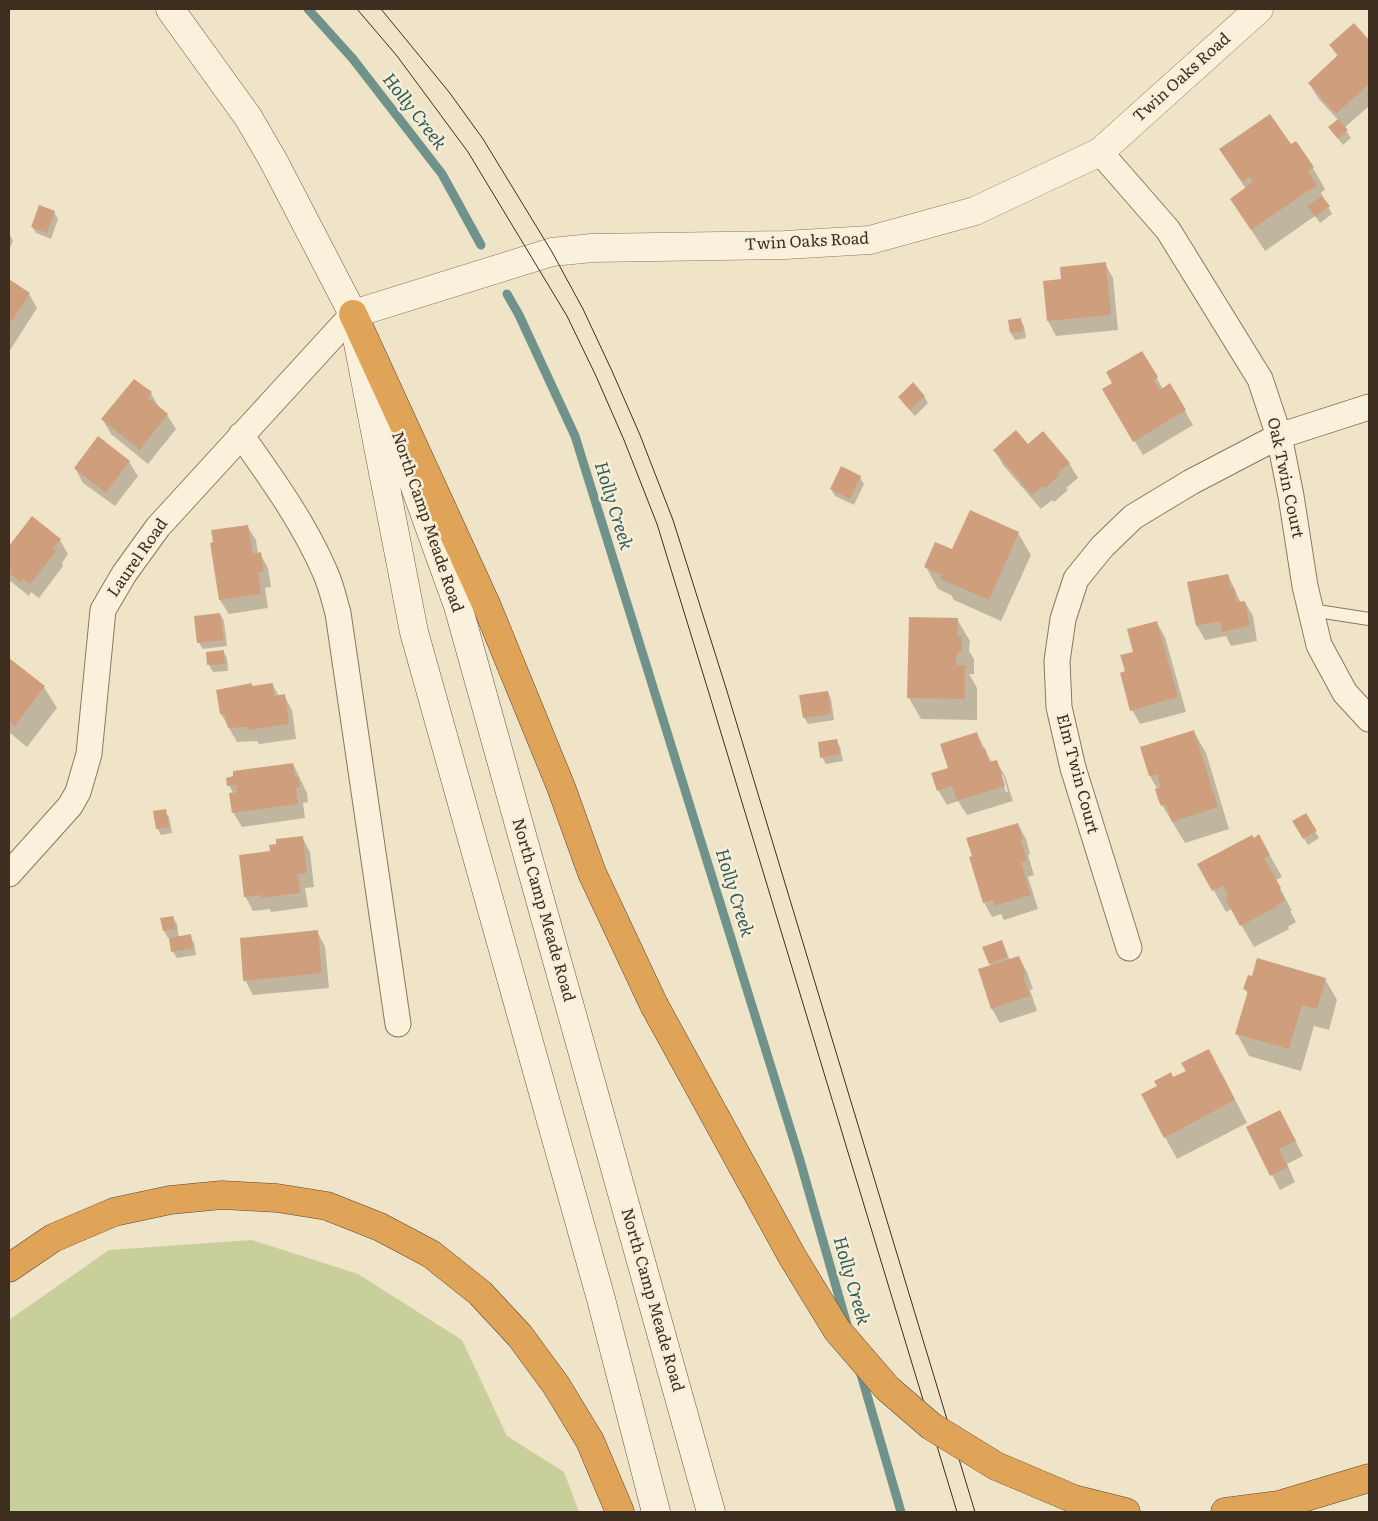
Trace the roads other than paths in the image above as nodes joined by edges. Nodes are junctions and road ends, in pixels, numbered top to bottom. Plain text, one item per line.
1 (170, 9) edge
2 (1260, 9) edge
3 (1100, 152) junction
4 (353, 314) junction
5 (1369, 407) edge
6 (241, 435) junction
7 (1279, 436) junction
8 (1311, 610) junction
9 (1369, 619) edge
10 (1369, 720) edge
11 (9, 874) edge
12 (1129, 948) dead end
13 (398, 1024) dead end
14 (9, 1268) edge
15 (1369, 1478) edge
16 (620, 1512) edge
17 (656, 1512) edge
18 (712, 1512) edge
19 (1126, 1512) edge
20 (1225, 1512) edge

1 - 4 main road, North Camp Meade Road
2 - 3 main road, Twin Oaks Road
3 - 4 main road, Twin Oaks Road
3 - 7 street, Oak Twin Court
4 - 6 street, Laurel Road
4 - 17 main road, North Camp Meade Road
4 - 18 main road, North Camp Meade Road
4 - 19 highway, bridge
5 - 7 street, Elm Twin Court
6 - 11 street, Laurel Road
6 - 13 street
7 - 8 street, Oak Twin Court
7 - 12 street, Elm Twin Court
8 - 9 lane
8 - 10 street, Oak Twin Court
14 - 16 highway
15 - 20 highway

